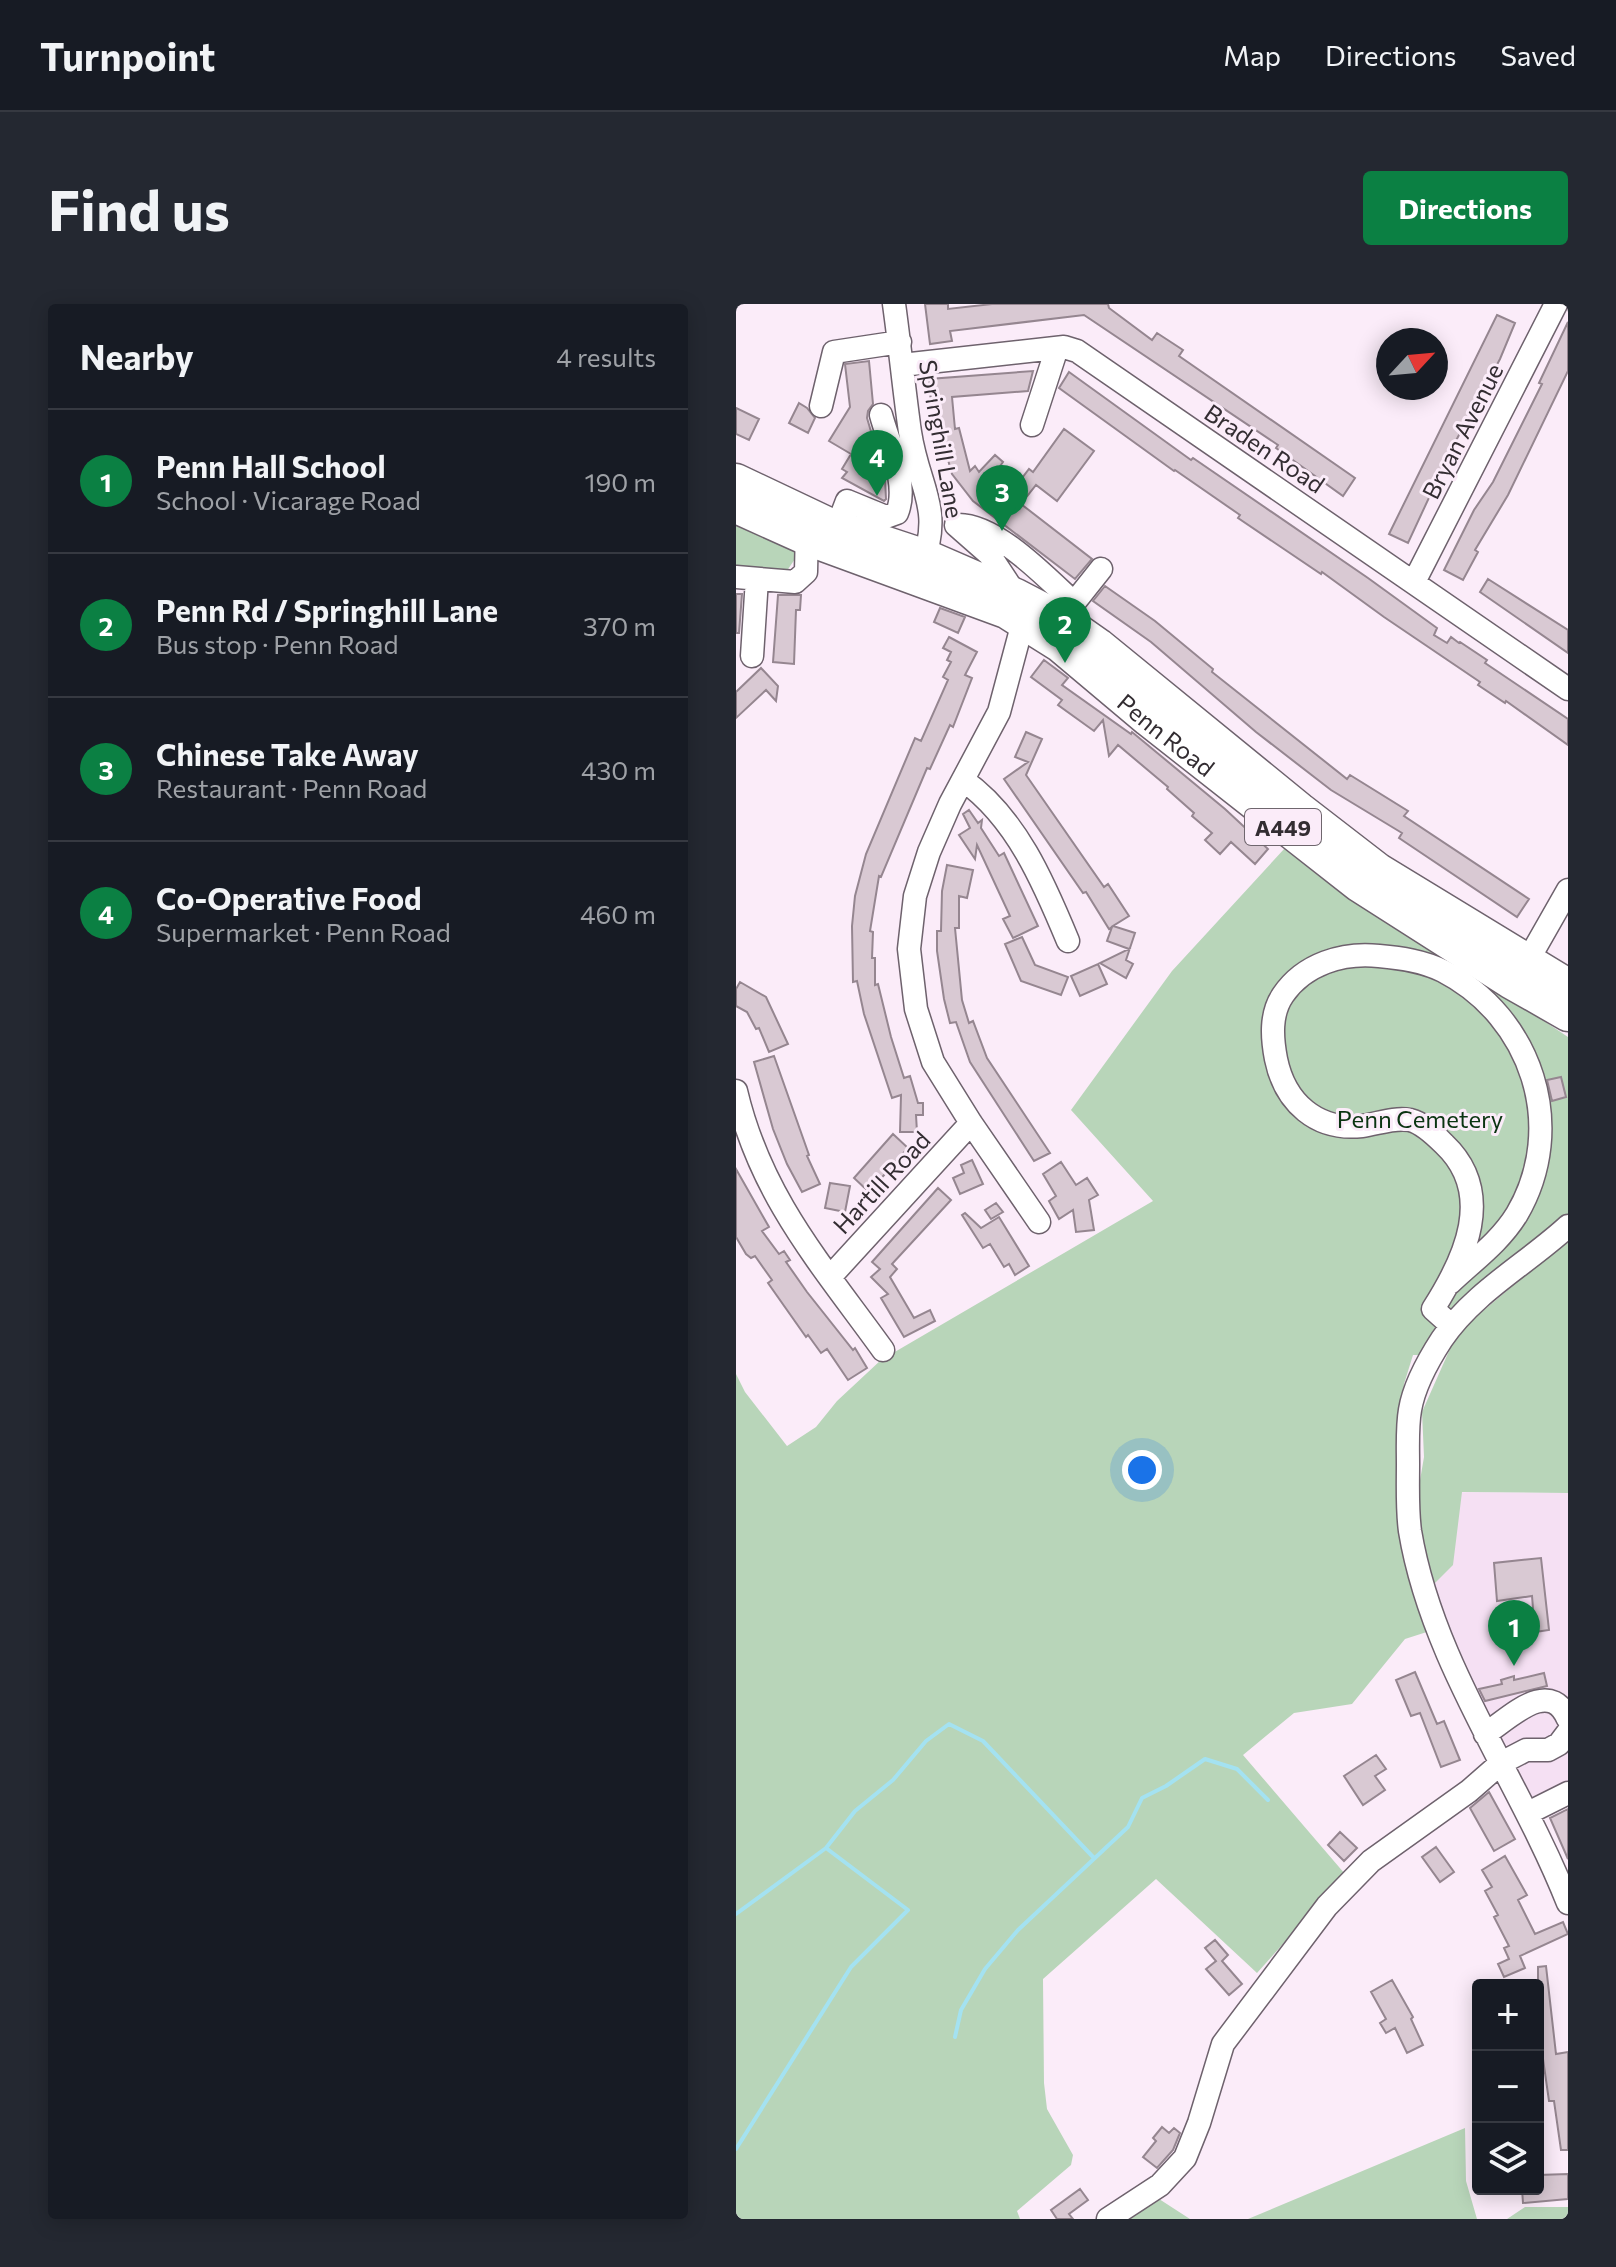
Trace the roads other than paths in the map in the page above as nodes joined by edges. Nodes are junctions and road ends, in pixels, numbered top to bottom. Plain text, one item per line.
1 (894, 304) edge
2 (1556, 304) edge
3 (900, 342) junction
4 (1057, 348) junction
5 (902, 365) junction
6 (821, 406) dead end
7 (881, 415) dead end
8 (1032, 425) dead end
9 (911, 437) junction
10 (887, 438) junction
11 (736, 480) edge
12 (736, 507) edge
13 (826, 515) junction
14 (932, 517) junction
15 (956, 525) junction
16 (921, 568) junction
17 (1101, 569) dead end
18 (747, 578) edge
19 (1414, 582) junction
20 (1020, 608) junction
21 (1068, 611) junction
22 (752, 656) dead end
23 (1568, 689) edge
24 (963, 780) junction
25 (1568, 890) edge
26 (1068, 941) dead end
27 (1527, 962) junction
28 (1568, 985) edge
29 (1568, 1015) edge
30 (736, 1091) edge
31 (971, 1123) junction
32 (1039, 1222) dead end
33 (1568, 1226) edge
34 (830, 1277) junction
35 (1450, 1283) junction
36 (1452, 1326) junction
37 (883, 1350) dead end
38 (1568, 1719) edge
39 (1568, 1732) edge
40 (1485, 1734) junction
41 (1501, 1763) junction
42 (1568, 1793) edge
43 (1528, 1813) junction
44 (1568, 1903) edge
45 (1108, 2219) edge

1 - 3 street, Springhill Lane
2 - 19 street, Bryan Avenue
3 - 5 street, Springhill Lane
3 - 6 street
4 - 5 street, Braden Road
4 - 8 street
4 - 19 street, Braden Road
5 - 9 street, Springhill Lane
7 - 10 street
9 - 10 street
9 - 14 street, Springhill Lane
10 - 13 street
11 - 13 highway, Penn Road / A449
12 - 13 highway, Penn Road / A449
13 - 16 highway, Penn Road / A449
13 - 18 street
14 - 15 street
14 - 16 street, Springhill Lane
15 - 20 street
15 - 21 street
16 - 20 highway, Penn Road / A449
17 - 21 street
18 - 22 street
19 - 23 street, Braden Road
20 - 21 highway, Penn Road / A449
20 - 24 street
20 - 29 highway, Penn Road / A449
21 - 27 highway, Penn Road / A449
24 - 26 street
24 - 31 street
25 - 27 street
27 - 28 highway, Penn Road / A449
30 - 34 street
31 - 32 street
31 - 34 street, Hartill Road
33 - 36 street
34 - 37 street
35 - 35 street
35 - 36 street
36 - 40 street
38 - 40 street
39 - 41 street
40 - 41 street
41 - 43 street
41 - 45 street
42 - 43 street
43 - 44 street

